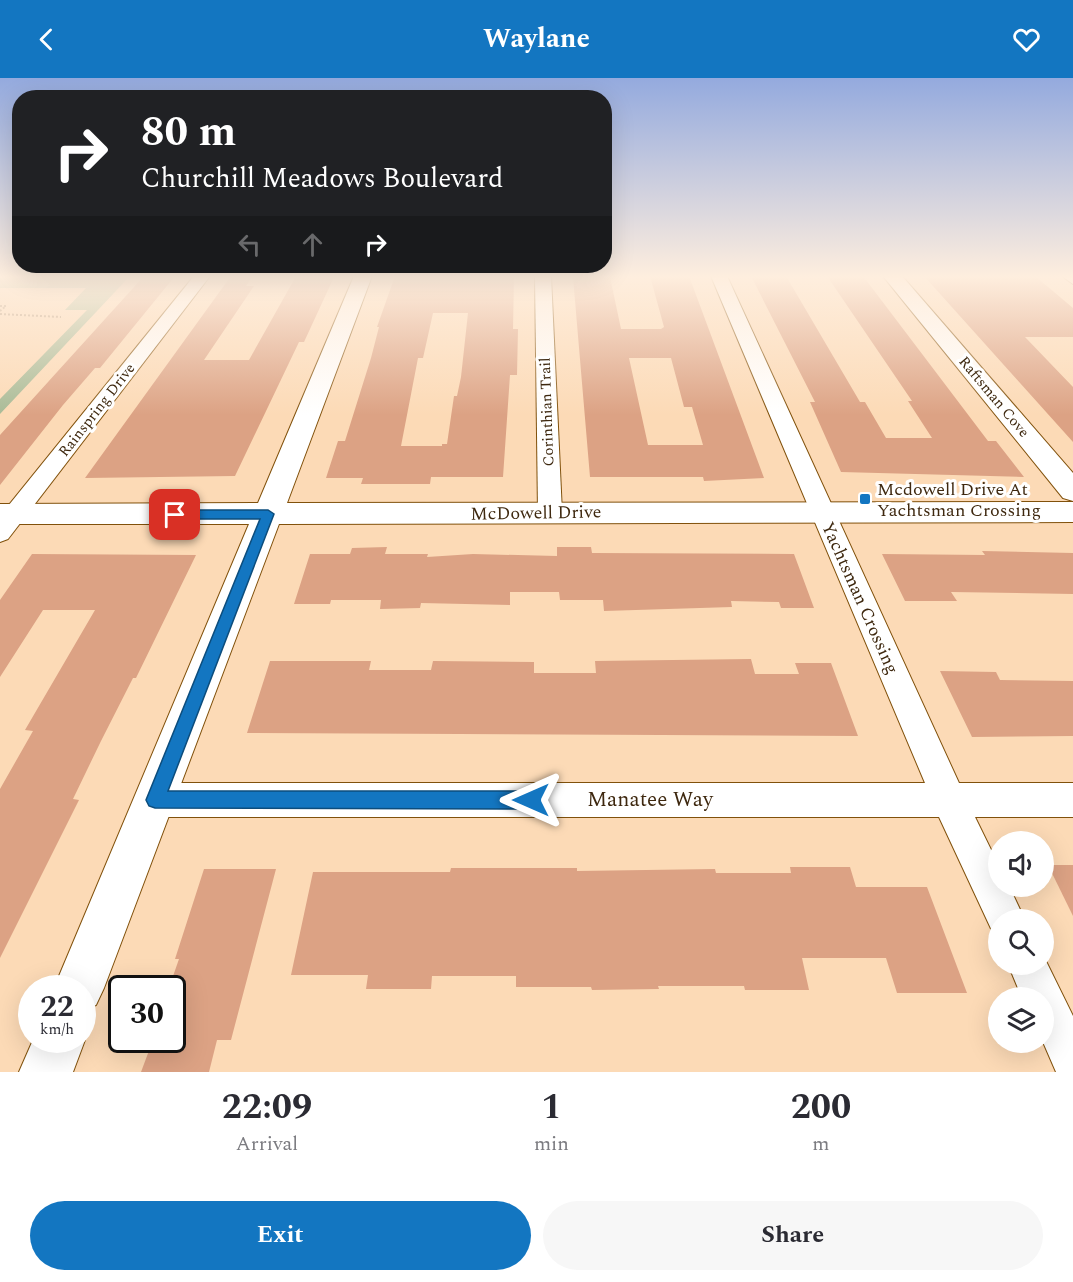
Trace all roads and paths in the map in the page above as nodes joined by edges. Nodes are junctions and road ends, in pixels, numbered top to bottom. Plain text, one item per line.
1 (165, 322) edge
2 (344, 322) edge
3 (544, 322) edge
4 (739, 322) edge
5 (931, 322) edge
6 (1073, 490) edge
7 (823, 512) junction
8 (1073, 512) edge
9 (550, 513) junction
10 (268, 514) junction
11 (5, 521) edge
12 (155, 800) junction
13 (949, 800) junction
14 (1073, 800) edge
15 (1001, 909) edge
16 (84, 975) edge
17 (1054, 1022) edge
18 (54, 1053) edge
19 (1073, 1062) edge
20 (46, 1072) edge

1 - 11 street, Rainspring Drive
2 - 10 street
3 - 9 street, Corinthian Trail
4 - 7 street, Yachtsman Crossing
5 - 6 street, Raftsman Cove
7 - 8 street, McDowell Drive
7 - 9 street, McDowell Drive
7 - 13 street, Yachtsman Crossing
9 - 10 street, McDowell Drive
10 - 11 street, McDowell Drive
10 - 12 street
12 - 13 street, Manatee Way
12 - 16 street
13 - 14 street, Manatee Way
13 - 15 street, Yachtsman Crossing
17 - 19 street
18 - 20 street

